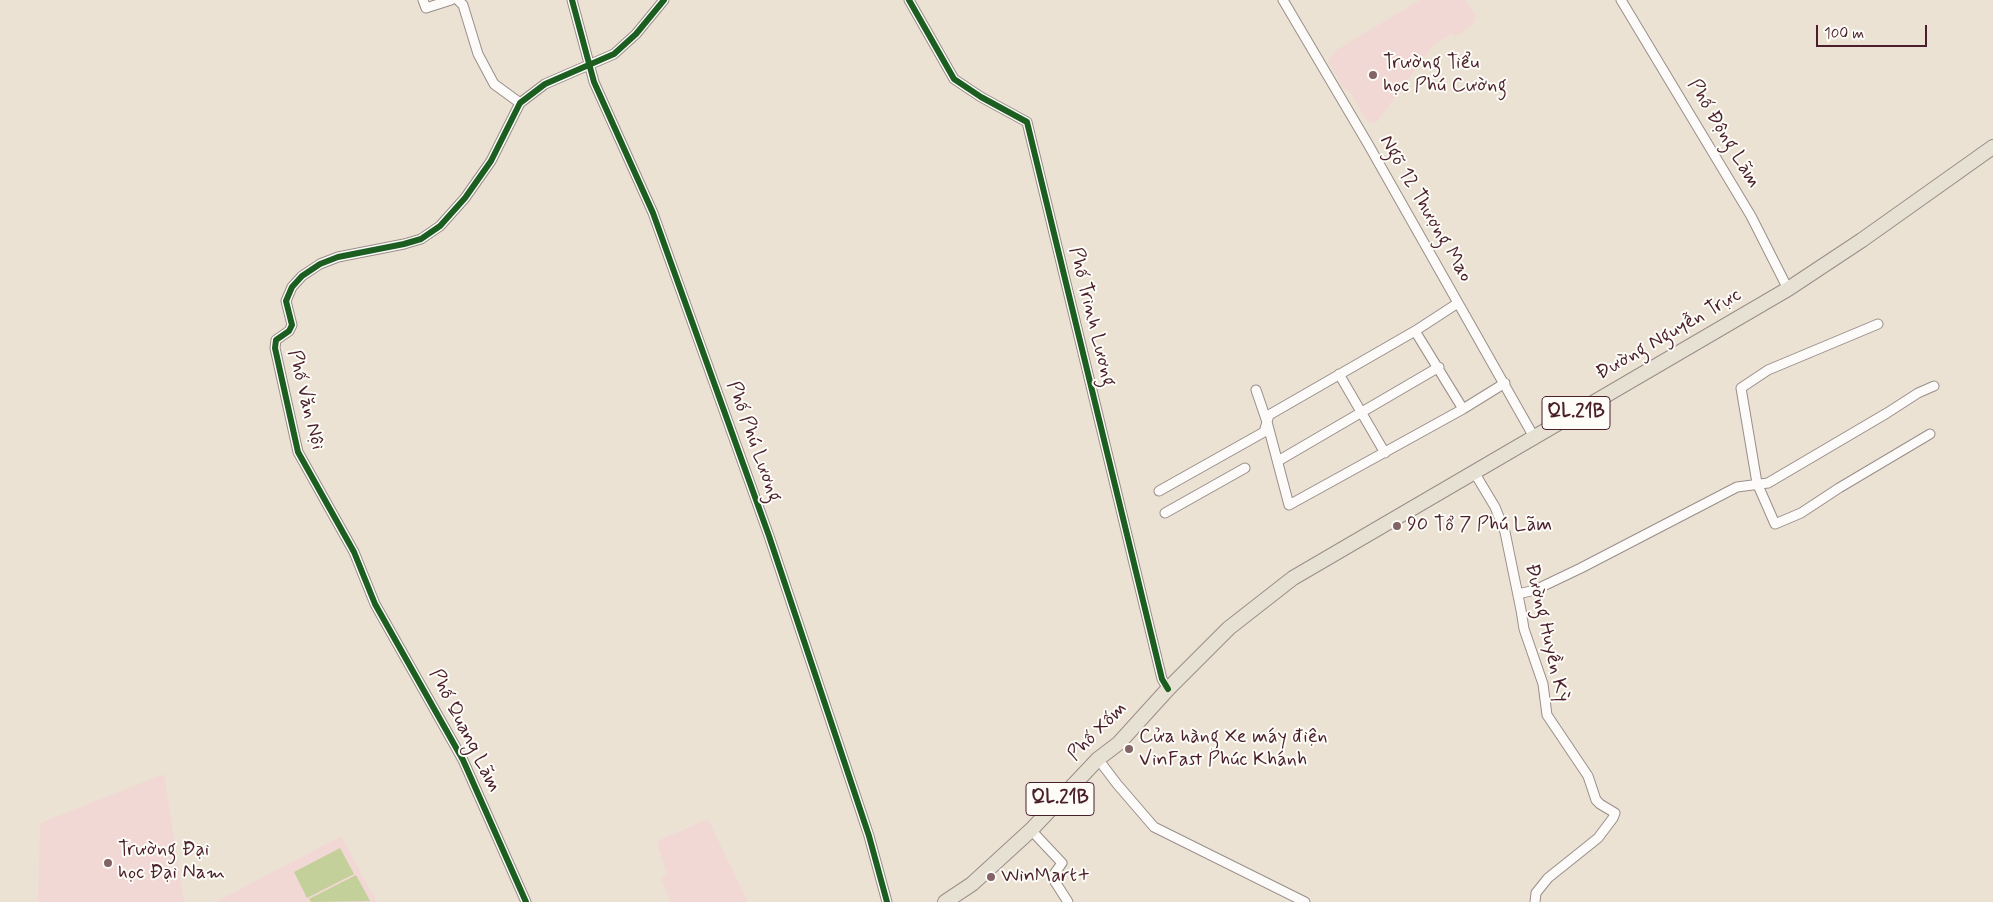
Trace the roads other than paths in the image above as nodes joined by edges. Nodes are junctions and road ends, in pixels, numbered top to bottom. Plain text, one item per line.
1 (423, 0) edge
2 (451, 0) edge
3 (458, 0) edge
4 (572, 0) edge
5 (664, 0) edge
6 (909, 0) edge
7 (1283, 0) edge
8 (1621, 0) edge
9 (590, 66) junction
10 (520, 103) junction
11 (1993, 147) edge
12 (1788, 290) junction
13 (1458, 303) junction
14 (1878, 324) dead end
15 (1415, 331) junction
16 (1439, 367) junction
17 (1339, 374) junction
18 (1505, 383) junction
19 (1934, 386) dead end
20 (1256, 390) dead end
21 (1463, 409) junction
22 (1361, 412) junction
23 (1267, 422) junction
24 (1930, 434) dead end
25 (1534, 437) junction
26 (1385, 453) junction
27 (1278, 461) junction
28 (1245, 468) dead end
29 (1474, 472) junction
30 (1757, 483) junction
31 (1158, 491) dead end
32 (1165, 513) dead end
33 (366, 579) joint
34 (1518, 594) junction
35 (1168, 689) junction
36 (1098, 759) junction
37 (1031, 830) junction
38 (526, 902) edge
39 (887, 902) edge
40 (945, 902) edge
41 (1068, 902) edge
42 (1305, 902) edge
43 (1535, 902) edge

1 - 2 street
3 - 10 street
4 - 9 street, Phố Phú Lương
5 - 9 street
6 - 35 street, Phố Trinh Lương
7 - 13 street, Ngõ 12 Thượng Mao
8 - 12 street, Phố Động Lãm
9 - 10 street
9 - 39 street, Phố Phú Lương
10 - 33 street, Phố Văn Nội
11 - 12 highway, Đường Nguyễn Trực / QL.21B
12 - 25 highway, Đường Nguyễn Trực / QL.21B
13 - 15 street
13 - 18 street, Ngõ 12 Thượng Mao
14 - 30 street
15 - 16 street
15 - 17 street
16 - 21 street
16 - 22 street
17 - 22 street
17 - 23 street
18 - 21 street
18 - 25 street, Ngõ 12 Thượng Mao
19 - 30 street
20 - 23 street
21 - 26 street
22 - 26 street
22 - 27 street
23 - 27 street
23 - 31 street
24 - 30 street
25 - 29 highway, Đường Nguyễn Trực / QL.21B
26 - 27 street
28 - 32 street
29 - 34 street, Đường Huyền Kỳ
29 - 35 highway, Đường Nguyễn Trực / QL.21B
30 - 34 street
33 - 38 street, Phố Quang Lãm
34 - 43 street, Đường Huyền Kỳ
35 - 36 highway, Phố Xốm / QL.21B
36 - 37 highway, Phố Xốm / QL.21B
36 - 42 street
37 - 40 highway, Phố Xốm / QL.21B
37 - 41 street

